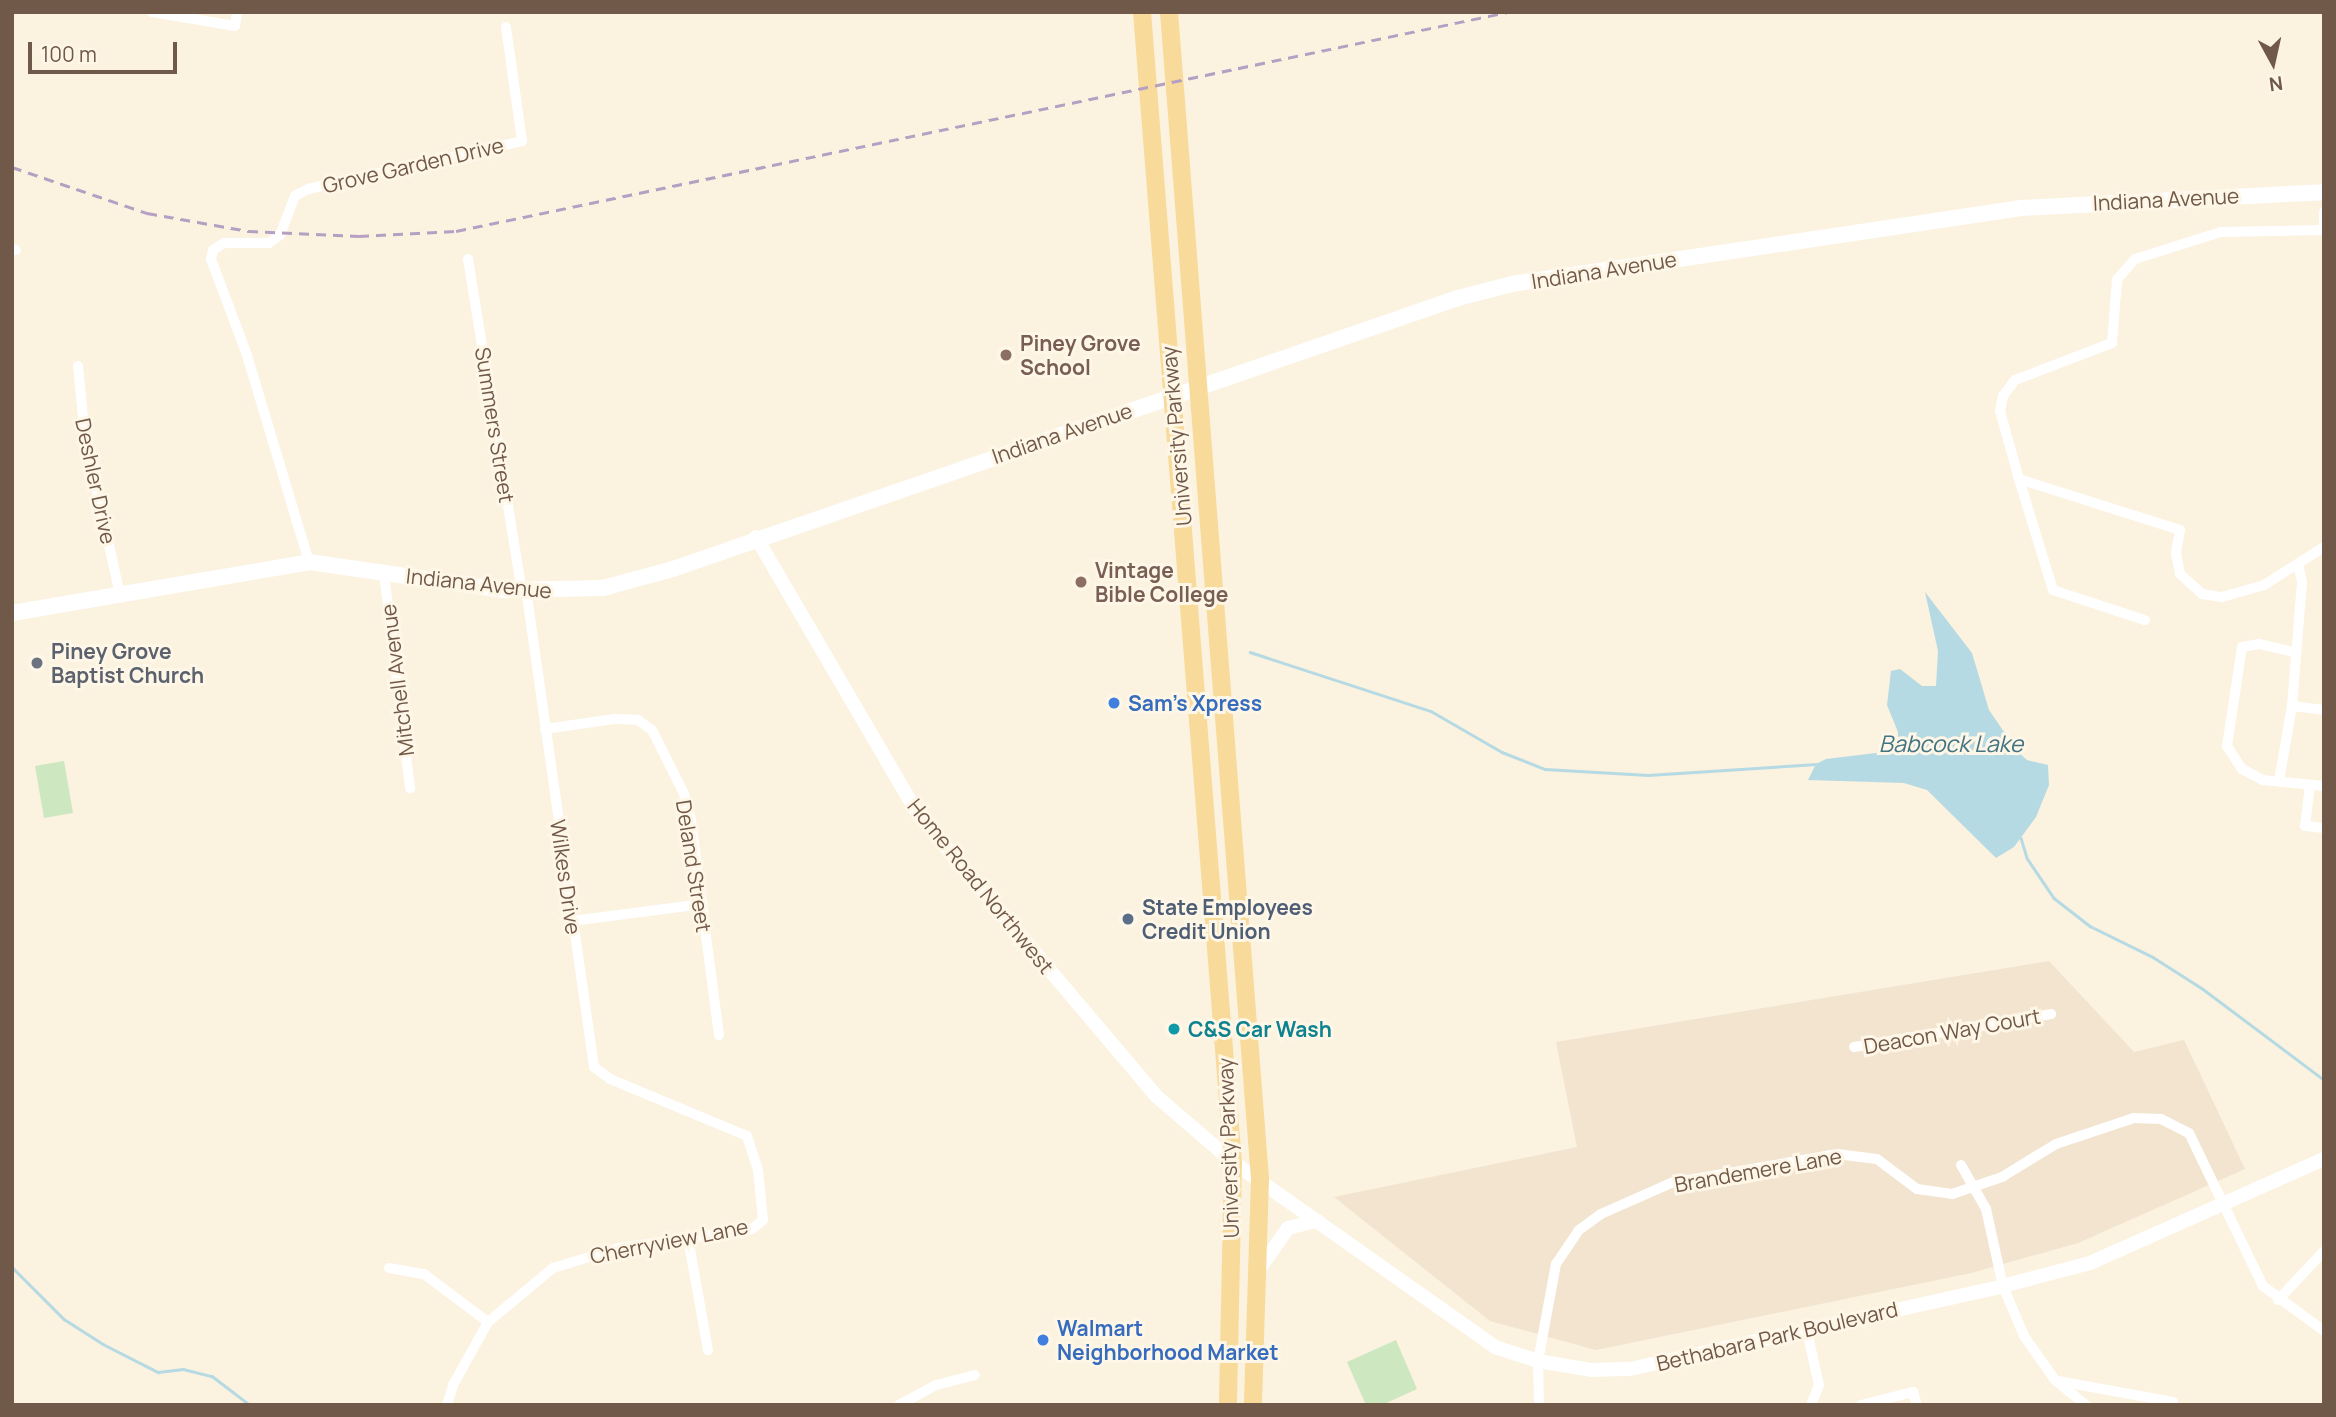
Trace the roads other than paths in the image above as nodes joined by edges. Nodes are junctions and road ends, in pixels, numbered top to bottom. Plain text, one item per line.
1 (152, 12) edge
2 (237, 12) edge
3 (1142, 12) edge
4 (1169, 12) edge
5 (506, 27) dead end
6 (2324, 192) edge
7 (2324, 212) edge
8 (2324, 228) edge
9 (468, 260) dead end
10 (78, 366) dead end
11 (2019, 480) junction
12 (756, 537) junction
13 (2324, 547) edge
14 (309, 562) junction
15 (2298, 564) junction
16 (384, 573) junction
17 (524, 591) junction
18 (120, 595) junction
19 (12, 613) edge
20 (2145, 620) dead end
21 (2294, 652) junction
22 (2292, 706) junction
23 (2324, 710) edge
24 (545, 729) junction
25 (2279, 781) junction
26 (2310, 785) junction
27 (2324, 786) edge
28 (410, 788) dead end
29 (2324, 828) edge
30 (703, 904) junction
31 (572, 921) junction
32 (2051, 1014) dead end
33 (719, 1035) dead end
34 (1854, 1047) dead end
35 (681, 1108) joint
36 (2324, 1159) edge
37 (1233, 1162) junction
38 (1961, 1166) dead end
39 (1260, 1178) junction
40 (1974, 1187) junction
41 (2224, 1202) junction
42 (1317, 1221) junction
43 (688, 1238) junction
44 (2324, 1251) edge
45 (389, 1268) dead end
46 (1258, 1272) junction
47 (2003, 1286) junction
48 (2277, 1300) junction
49 (488, 1322) junction
50 (1806, 1327) junction
51 (2324, 1331) edge
52 (708, 1350) dead end
53 (1538, 1361) junction
54 (975, 1375) dead end
55 (2055, 1380) junction
56 (2173, 1402) dead end
57 (447, 1405) edge
58 (900, 1405) edge
59 (1228, 1405) edge
60 (1253, 1405) edge
61 (1539, 1405) edge
62 (1811, 1405) edge
63 (1861, 1405) edge
64 (1917, 1405) edge
65 (2087, 1405) edge

1 - 2 street
3 - 37 main road, University Parkway
4 - 39 main road, University Parkway
5 - 14 street, Grove Garden Drive
6 - 12 main road, Indiana Avenue
7 - 8 street
8 - 11 street
9 - 17 street, Summers Street
10 - 18 street, Deshler Drive
11 - 15 street
11 - 20 street
12 - 17 main road, Indiana Avenue
12 - 37 street, Home Road Northwest
13 - 15 street
14 - 16 main road, Indiana Avenue
14 - 18 main road, Indiana Avenue
15 - 21 street
16 - 17 main road, Indiana Avenue
16 - 28 street, Mitchell Avenue
17 - 24 street, Wilkes Drive
18 - 19 main road, Indiana Avenue
21 - 22 street
21 - 25 street
22 - 23 street
22 - 25 street
24 - 30 street, Deland Street
24 - 31 street, Wilkes Drive
25 - 26 street
26 - 27 street
26 - 29 street
30 - 31 street
30 - 33 street, Deland Street
31 - 35 street, Wilkes Drive
32 - 34 street, Deacon Way Court
35 - 43 street, Cherryview Lane
36 - 41 street, Bethabara Park Boulevard
37 - 39 street, Home Road Northwest
37 - 59 main road, University Parkway
38 - 40 street
39 - 42 street, Bethabara Park Boulevard
39 - 46 main road, University Parkway
40 - 41 street, Brandemere Lane
40 - 47 street
40 - 53 street, Brandemere Lane
41 - 47 street, Bethabara Park Boulevard
41 - 48 street, Brandemere Lane
42 - 46 street
42 - 53 street, Bethabara Park Boulevard
43 - 49 street, Cherryview Lane
43 - 52 street
44 - 48 street
45 - 49 street
46 - 60 main road, University Parkway
47 - 50 street, Bethabara Park Boulevard
47 - 55 street
48 - 51 street, Brandemere Lane
49 - 57 street, Cherryview Lane
50 - 53 street, Bethabara Park Boulevard
50 - 62 street
53 - 61 street, Brandemere Lane
54 - 58 street
55 - 56 street
55 - 65 street
63 - 64 street

